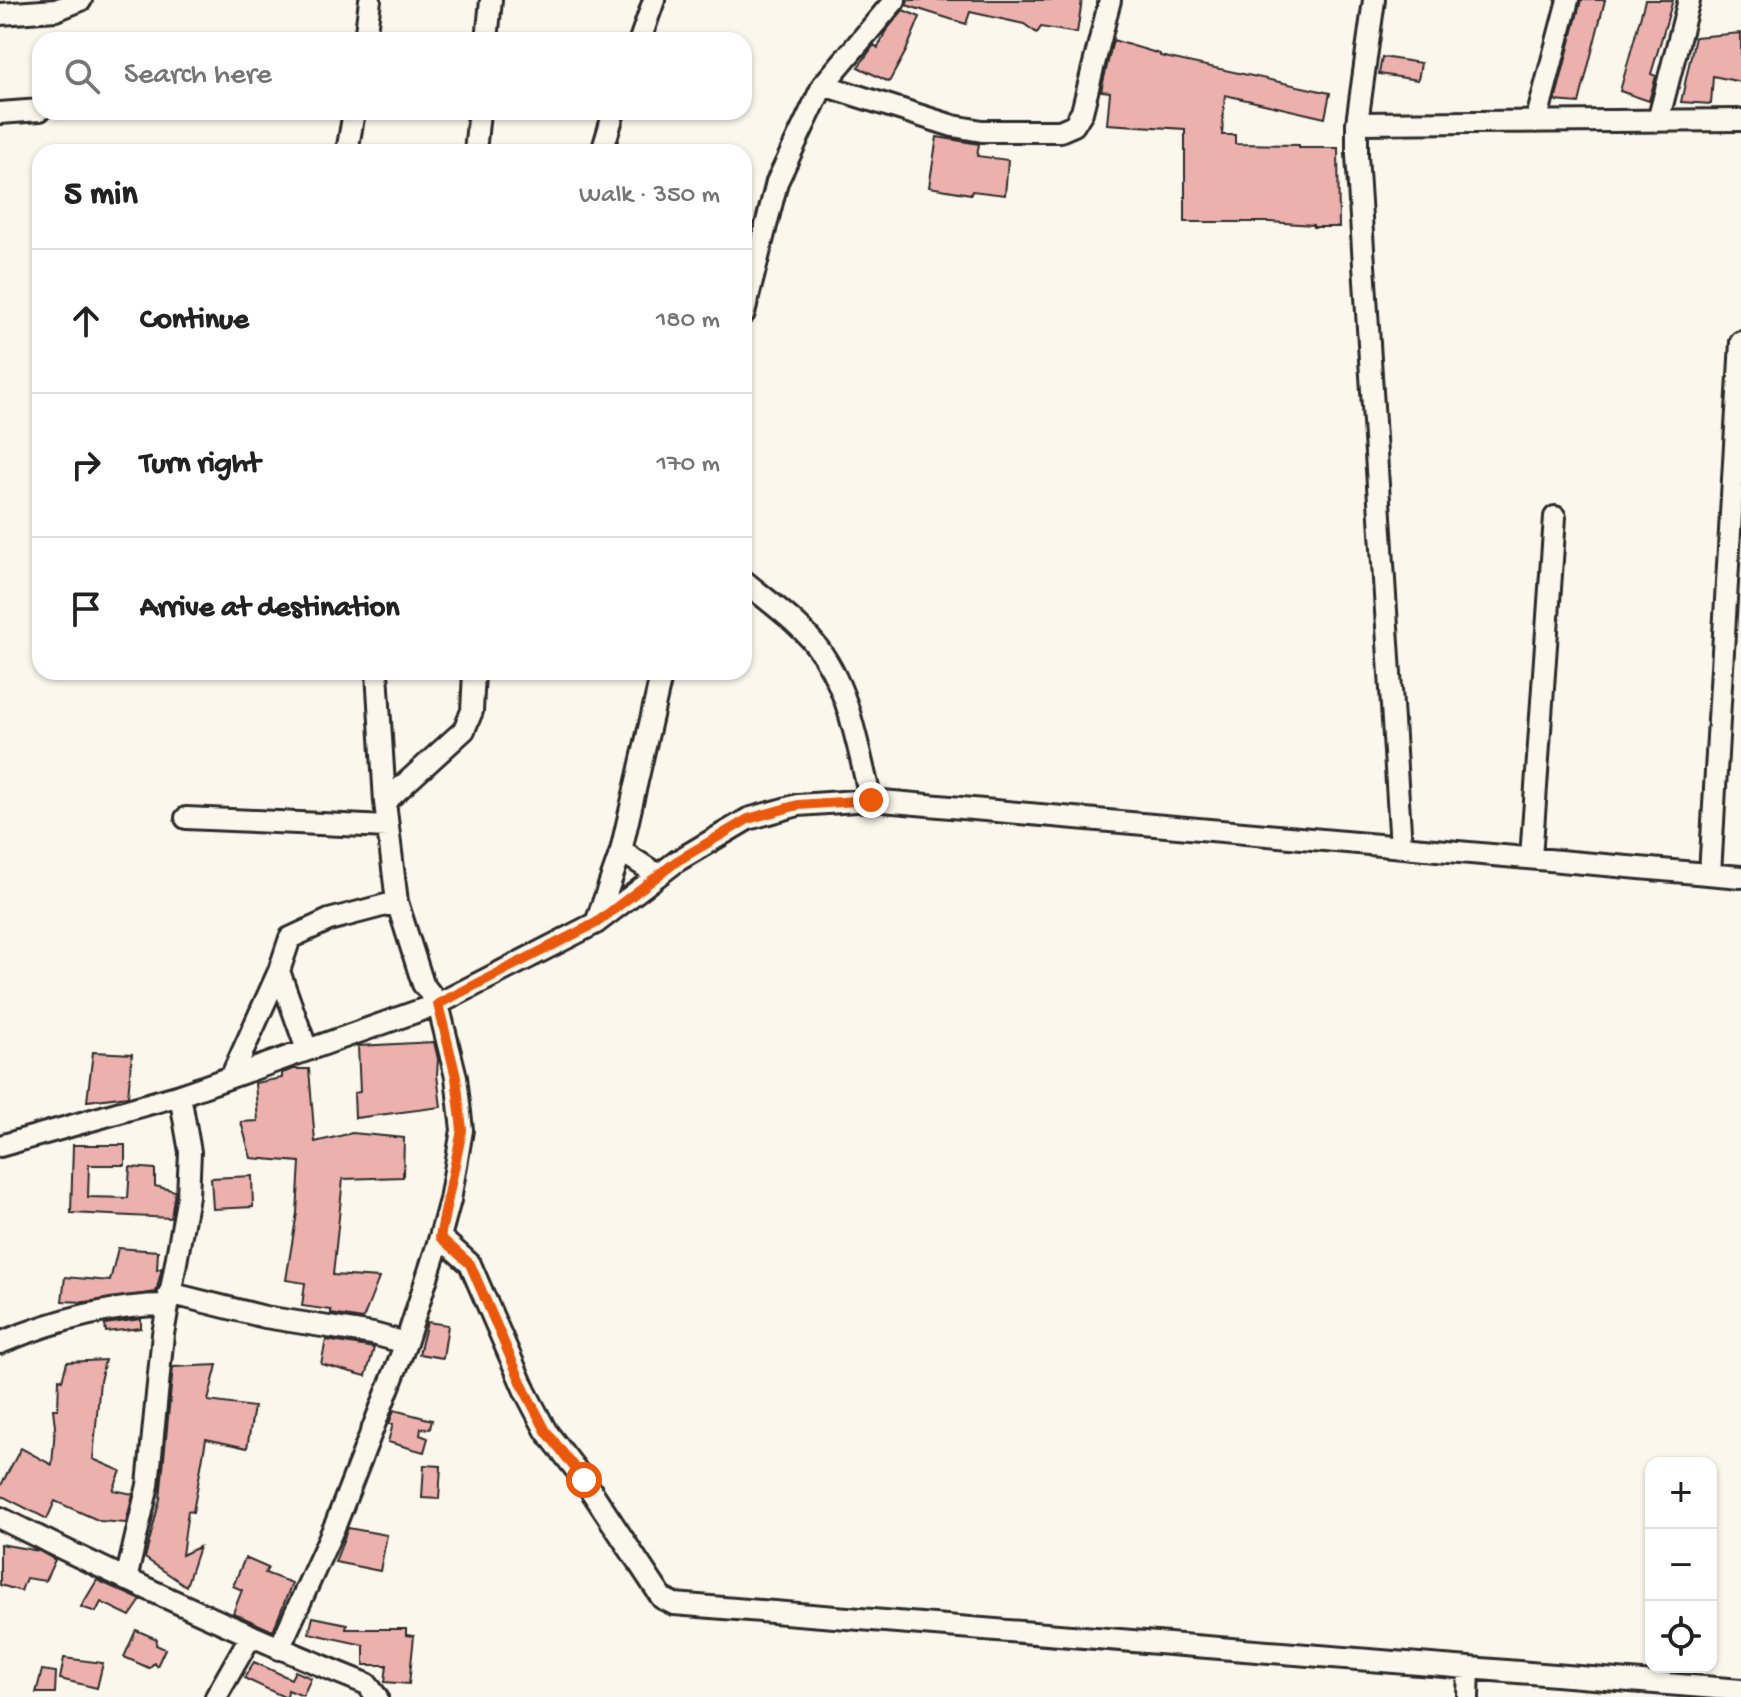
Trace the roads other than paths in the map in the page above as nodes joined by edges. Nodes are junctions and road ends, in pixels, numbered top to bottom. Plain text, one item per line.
1 (81, 0) edge
2 (370, 0) edge
3 (491, 0) edge
4 (654, 0) edge
5 (871, 0) edge
6 (895, 0) edge
7 (1110, 0) edge
8 (1374, 0) edge
9 (1568, 0) edge
10 (1689, 0) edge
11 (0, 14) edge
12 (871, 26) junction
13 (366, 32) edge
14 (488, 32) edge
15 (643, 32) edge
16 (823, 85) junction
17 (32, 111) edge
18 (0, 113) edge
19 (353, 120) edge
20 (478, 120) edge
21 (612, 120) edge
22 (1741, 120) edge
23 (1658, 121) junction
24 (1536, 122) junction
25 (1357, 123) junction
26 (348, 144) edge
27 (476, 144) edge
28 (604, 144) edge
29 (752, 281) edge
30 (1741, 342) edge
31 (1555, 517) dead end
32 (752, 588) edge
33 (377, 680) edge
34 (474, 680) edge
35 (660, 680) edge
36 (871, 800) junction
37 (385, 802) junction
38 (186, 818) dead end
39 (388, 827) junction
40 (1401, 847) junction
41 (621, 851) junction
42 (1531, 858) junction
43 (1710, 874) junction
44 (658, 875) junction
45 (1741, 877) edge
46 (397, 902) junction
47 (596, 923) junction
48 (279, 971) junction
49 (438, 1004) junction
50 (307, 1050) junction
51 (232, 1075) junction
52 (180, 1095) junction
53 (0, 1146) edge
54 (440, 1237) junction
55 (168, 1299) junction
56 (0, 1343) edge
57 (406, 1343) junction
58 (0, 1518) edge
59 (126, 1580) junction
60 (250, 1637) junction
61 (279, 1649) junction
62 (1469, 1668) junction
63 (1741, 1690) edge
64 (216, 1697) edge
65 (377, 1697) edge
66 (1468, 1697) edge

1 - 11 street
2 - 13 street
3 - 14 street
4 - 15 street
5 - 12 street
6 - 12 street
7 - 16 street
8 - 25 street
9 - 24 street
10 - 23 street
12 - 16 street
16 - 29 street
17 - 18 street
19 - 26 street
20 - 27 street
21 - 28 street
22 - 23 street
23 - 24 street
24 - 25 street
25 - 40 street
30 - 43 street
31 - 42 street
32 - 36 street
33 - 37 street
34 - 37 street
35 - 41 street
36 - 40 street
36 - 44 street
37 - 39 street
38 - 39 street
39 - 46 street
40 - 42 street
41 - 44 street
41 - 47 street
42 - 43 street
43 - 45 street
44 - 47 street
46 - 48 street
46 - 49 street
47 - 49 street
48 - 50 street
48 - 51 street
49 - 50 street
49 - 54 street
50 - 51 street
51 - 52 street
52 - 53 street
52 - 55 street
54 - 57 street
54 - 62 street
55 - 56 street
55 - 57 street
55 - 59 street
57 - 61 street
58 - 59 street
59 - 60 street
60 - 61 street
60 - 64 street
61 - 65 street
62 - 63 street
62 - 66 street

